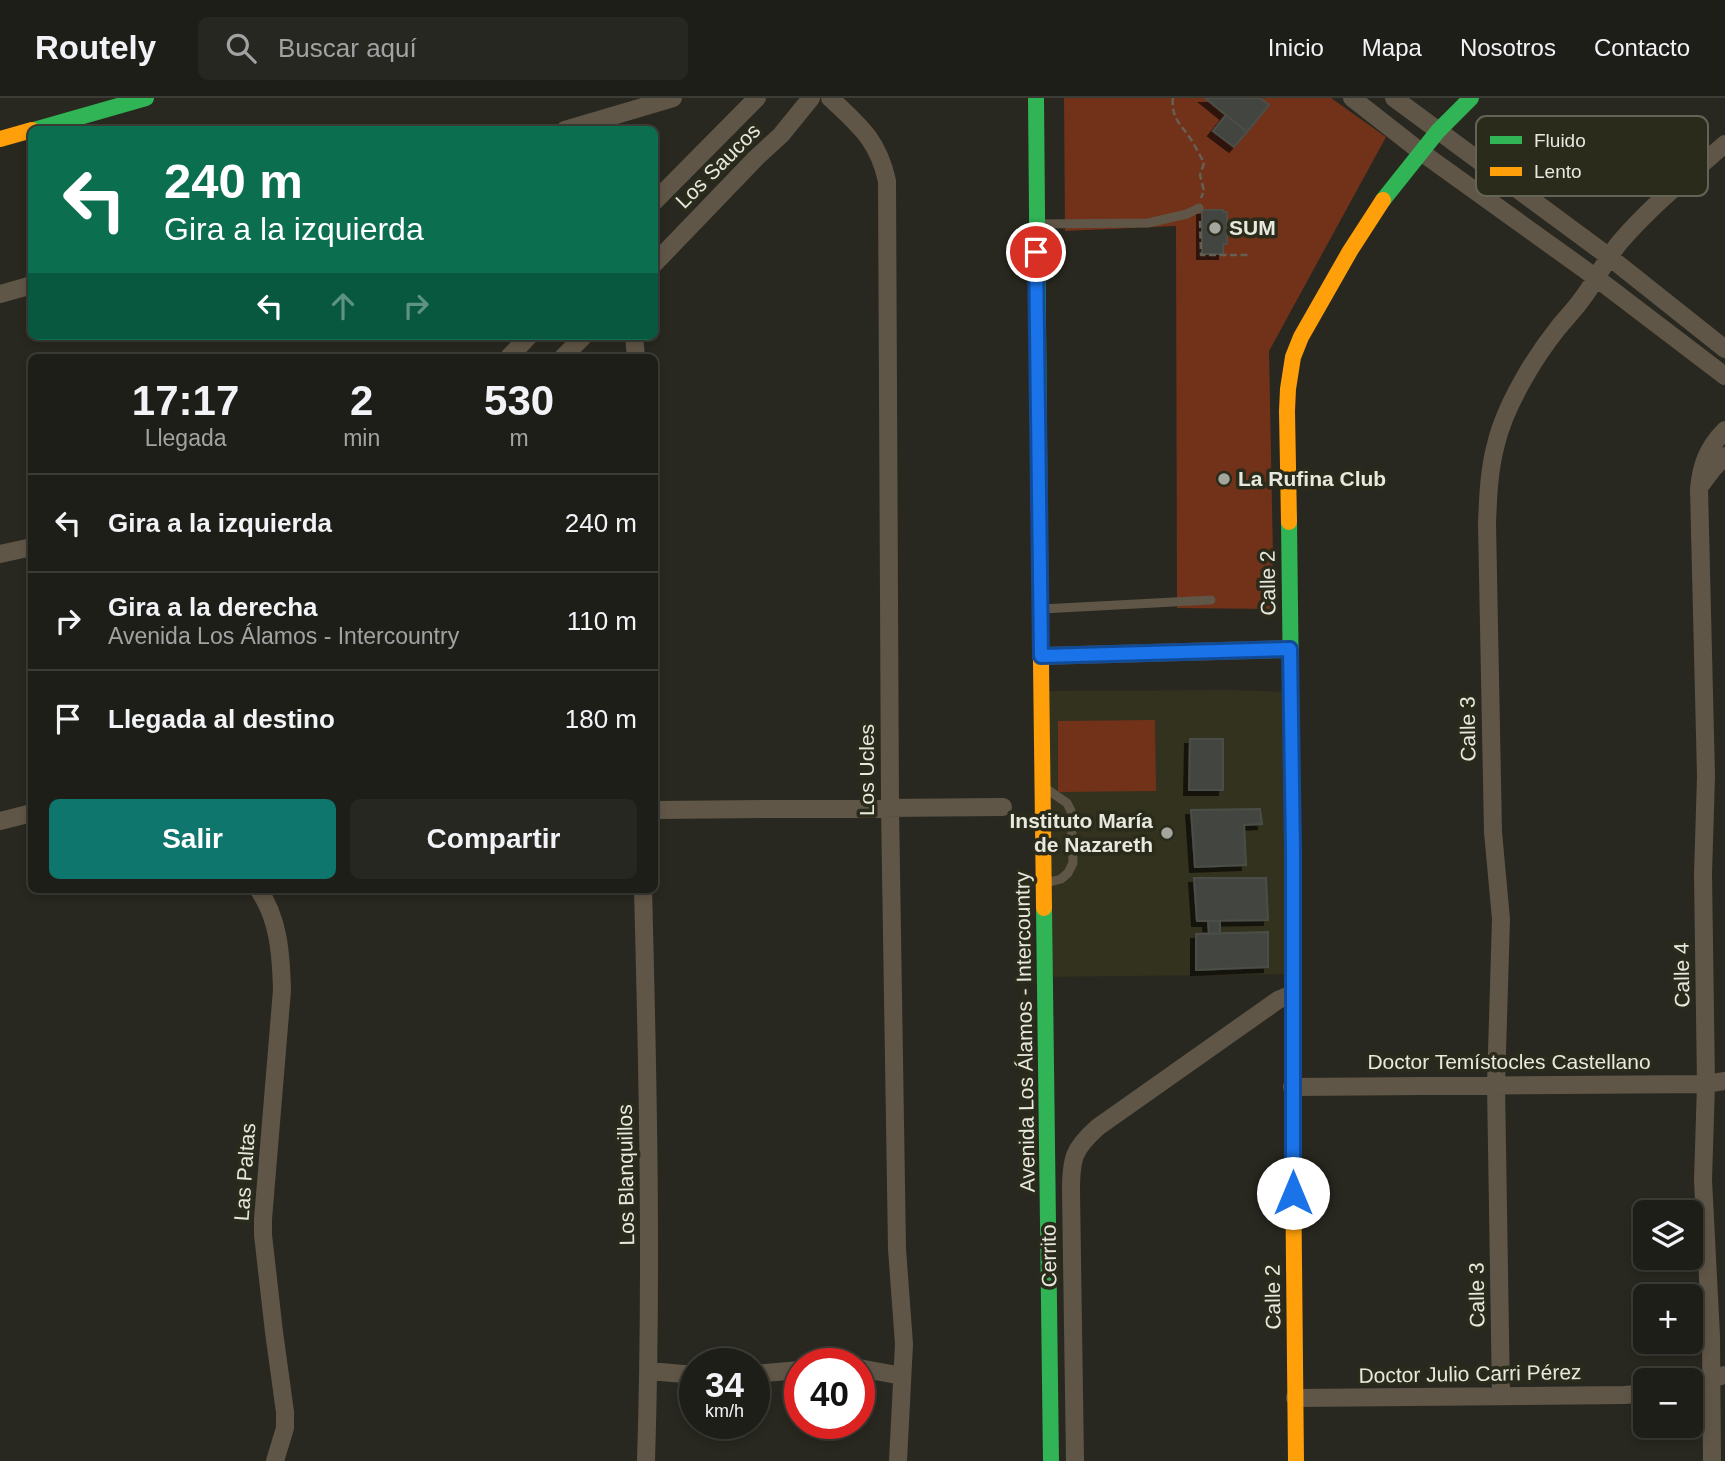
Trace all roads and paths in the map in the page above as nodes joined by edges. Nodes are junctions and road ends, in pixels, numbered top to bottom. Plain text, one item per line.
1 (146, 98) edge
2 (673, 98) edge
3 (757, 98) edge
4 (811, 98) edge
5 (830, 98) edge
6 (1037, 98) edge
7 (1174, 98) edge
8 (1352, 98) edge
9 (1394, 98) edge
10 (1471, 98) edge
11 (47, 126) edge
12 (578, 126) edge
13 (28, 131) edge
14 (1438, 131) junction
15 (0, 139) edge
16 (1725, 144) edge
17 (1421, 152) junction
18 (1476, 159) edge
19 (1708, 159) edge
20 (1476, 192) edge
21 (1482, 196) edge
22 (1526, 196) edge
23 (1666, 196) edge
24 (658, 198) edge
25 (1199, 208) junction
26 (1036, 224) junction
27 (1248, 255) dead end
28 (1608, 256) junction
29 (658, 260) edge
30 (1595, 278) junction
31 (28, 286) edge
32 (0, 294) edge
33 (525, 340) edge
34 (580, 340) edge
35 (1725, 349) edge
36 (512, 354) edge
37 (566, 354) edge
38 (1725, 376) edge
39 (1725, 430) edge
40 (1725, 456) edge
41 (1699, 489) junction
42 (28, 548) edge
43 (0, 554) edge
44 (1211, 600) dead end
45 (1041, 609) junction
46 (1290, 649) junction
47 (1041, 656) junction
48 (1044, 787) junction
49 (890, 807) junction
50 (1003, 807) dead end
51 (658, 810) edge
52 (28, 814) edge
53 (1, 822) edge
54 (1044, 883) junction
55 (261, 893) edge
56 (643, 893) edge
57 (1292, 994) junction
58 (1725, 1082) edge
59 (1706, 1084) junction
60 (1496, 1086) junction
61 (1292, 1087) junction
62 (649, 1371) junction
63 (875, 1371) edge
64 (679, 1374) edge
65 (902, 1376) junction
66 (1718, 1377) edge
67 (1633, 1394) edge
68 (1501, 1396) junction
69 (1295, 1398) junction
70 (275, 1461) edge
71 (646, 1461) edge
72 (898, 1461) edge
73 (1051, 1461) edge
74 (1075, 1461) edge
75 (1296, 1461) edge
76 (1712, 1461) edge

1 - 11 main road
2 - 12 street
3 - 24 street, Los Saucos
4 - 29 street, Los Saucos
5 - 49 street, Los Ucles
6 - 26 main road, Avenida Los Álamos - Intercountry
7 - 25 path
8 - 17 street
9 - 14 street
10 - 14 main road, Calle 2
13 - 15 main road
14 - 17 main road, Calle 2
14 - 18 street
16 - 19 street, Calle 3
17 - 20 street
17 - 46 main road, Calle 2
21 - 30 street
22 - 28 street
23 - 28 street, Calle 3
25 - 26 lane
25 - 27 path
26 - 45 main road, Avenida Los Álamos - Intercountry
28 - 30 street, Calle 3
28 - 35 street
30 - 38 street
30 - 60 street, Calle 3
31 - 32 street
33 - 36 street
34 - 37 street
39 - 41 street, Calle 4
40 - 41 street
41 - 59 street, Calle 4
42 - 43 street
44 - 45 lane
45 - 47 main road, Avenida Los Álamos - Intercountry
46 - 47 street
46 - 57 main road, Calle 2
47 - 48 main road, Avenida Los Álamos - Intercountry
48 - 54 main road, Avenida Los Álamos - Intercountry
48 - 54 lane
49 - 50 street
49 - 51 street
49 - 65 street, Los Ucles
52 - 53 street
54 - 73 main road, Avenida Los Álamos - Intercountry
55 - 70 street, Las Paltas
56 - 62 street, Los Blanquillos
57 - 61 main road, Calle 2
57 - 74 street, Cerrito
58 - 59 street, Doctor Temístocles Castellano
59 - 60 street, Doctor Temístocles Castellano
59 - 66 street, Calle 4
60 - 61 street, Doctor Temístocles Castellano
60 - 68 street, Calle 3
61 - 69 main road, Calle 2
62 - 64 street
62 - 71 street, Los Blanquillos
63 - 65 street
65 - 72 street, Los Ucles
66 - 76 street, Calle 4
67 - 68 street, Doctor Julio Carri Pérez
68 - 69 street, Doctor Julio Carri Pérez
69 - 75 main road, Calle 2

